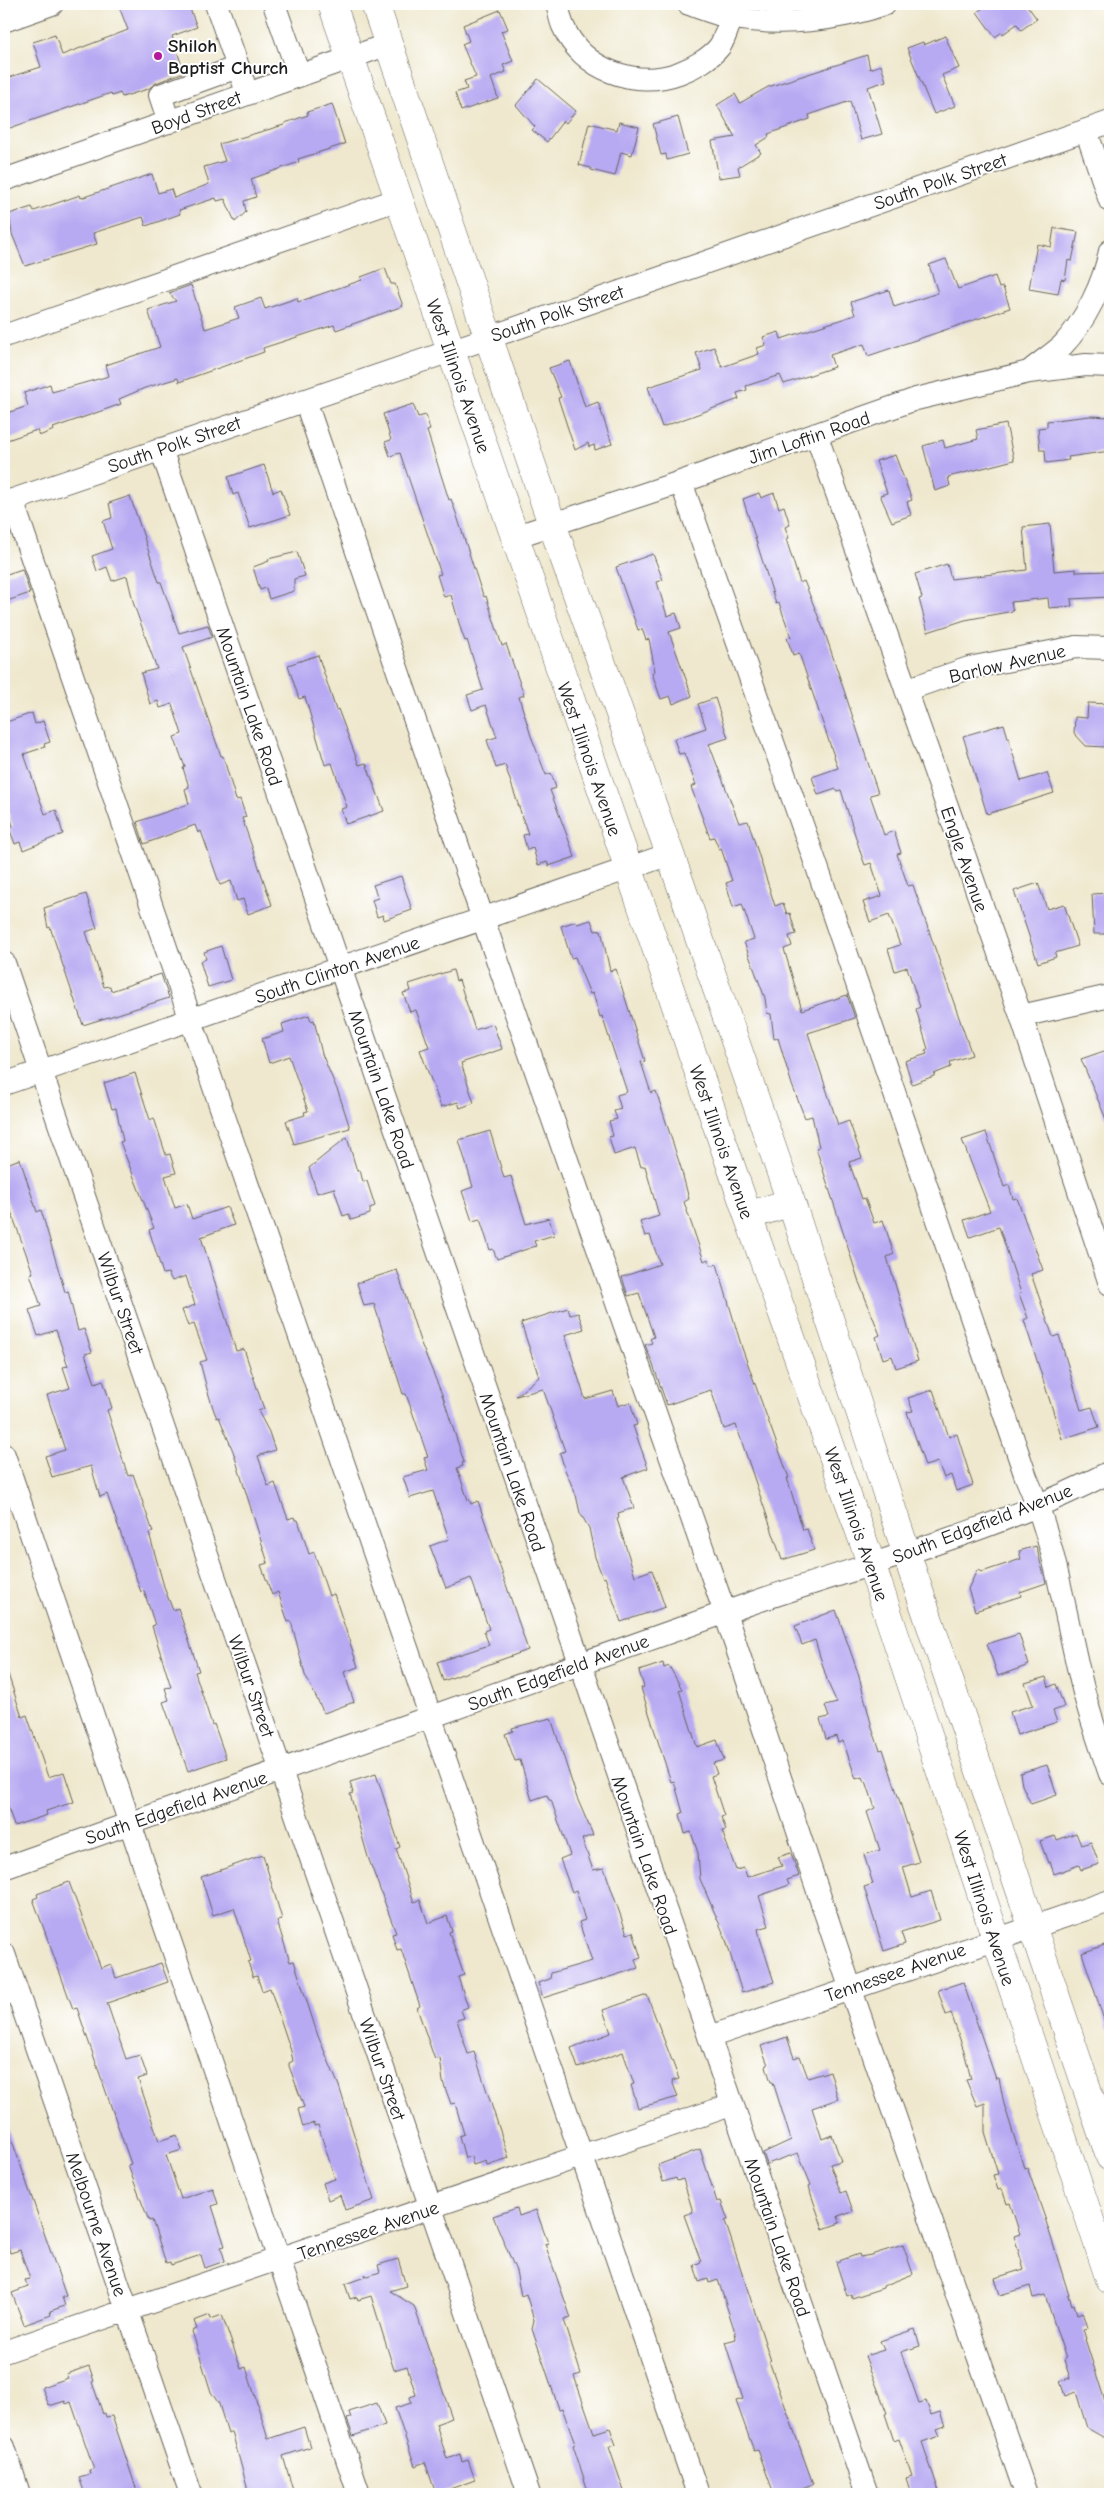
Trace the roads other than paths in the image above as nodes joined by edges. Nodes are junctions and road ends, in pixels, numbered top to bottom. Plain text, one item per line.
1 (52, 4) edge
2 (216, 4) edge
3 (274, 4) edge
4 (332, 4) edge
5 (375, 4) edge
6 (557, 4) edge
7 (689, 4) edge
8 (885, 4) edge
9 (732, 18) junction
10 (4, 21) edge
11 (389, 44) junction
12 (350, 57) junction
13 (238, 66) junction
14 (298, 75) junction
15 (247, 93) junction
16 (169, 122) junction
17 (1110, 122) edge
18 (1086, 130) junction
19 (4, 180) edge
20 (400, 199) junction
21 (1110, 201) edge
22 (1110, 251) edge
23 (4, 336) edge
24 (488, 337) junction
25 (450, 351) junction
26 (1110, 366) edge
27 (1029, 372) junction
28 (305, 400) junction
29 (816, 434) junction
30 (161, 449) junction
31 (681, 482) junction
32 (8, 501) edge
33 (552, 524) junction
34 (514, 537) junction
35 (1110, 648) edge
36 (906, 690) junction
37 (670, 854) junction
38 (628, 868) junction
39 (483, 919) junction
40 (4, 963) edge
41 (340, 968) junction
42 (1110, 996) edge
43 (1021, 1016) junction
44 (191, 1019) junction
45 (41, 1071) junction
46 (4, 1084) edge
47 (791, 1202) junction
48 (748, 1216) junction
49 (1110, 1284) edge
50 (4, 1455) edge
51 (1110, 1472) edge
52 (1038, 1505) junction
53 (906, 1553) junction
54 (871, 1563) junction
55 (725, 1613) junction
56 (580, 1664) junction
57 (432, 1717) junction
58 (282, 1770) junction
59 (1110, 1774) edge
60 (131, 1824) junction
61 (4, 1868) edge
62 (1110, 1901) edge
63 (1032, 1927) junction
64 (995, 1939) junction
65 (4, 1954) edge
66 (850, 1987) junction
67 (709, 2037) junction
68 (731, 2105) junction
69 (583, 2156) junction
70 (1110, 2157) edge
71 (431, 2208) junction
72 (280, 2260) junction
73 (1110, 2280) edge
74 (127, 2310) junction
75 (4, 2352) edge
76 (4, 2447) edge
77 (19, 2494) edge
78 (190, 2494) edge
79 (359, 2494) edge
80 (529, 2494) edge
81 (698, 2494) edge
82 (867, 2494) edge
83 (1026, 2494) edge

1 - 10 street
2 - 13 street
3 - 14 street
4 - 12 main road, West Illinois Avenue
5 - 11 main road, West Illinois Avenue
6 - 9 street
7 - 9 street
8 - 9 street
11 - 12 street, Boyd Street
11 - 24 main road, West Illinois Avenue
12 - 14 street, Boyd Street
12 - 20 main road, West Illinois Avenue
13 - 15 street
13 - 16 street
14 - 15 street, Boyd Street
15 - 16 street, Boyd Street
16 - 19 street, Boyd Street
17 - 18 street, South Polk Street
18 - 21 street
18 - 24 street, South Polk Street
20 - 23 street
20 - 25 main road, West Illinois Avenue
22 - 27 street
24 - 25 street, South Polk Street
24 - 33 main road, West Illinois Avenue
25 - 28 street, South Polk Street
25 - 34 main road, West Illinois Avenue
26 - 27 street, Jim Loftin Road
27 - 29 street, Jim Loftin Road
28 - 30 street, South Polk Street
28 - 39 street
29 - 31 street, Jim Loftin Road
29 - 36 street, Engle Avenue
30 - 32 street, South Polk Street
30 - 41 street, Mountain Lake Road
31 - 33 street, Jim Loftin Road
31 - 52 street
32 - 44 street
33 - 34 street, Jim Loftin Road
33 - 37 main road, West Illinois Avenue
34 - 38 main road, West Illinois Avenue
35 - 36 street, Barlow Avenue
36 - 43 street, Engle Avenue
37 - 38 street, South Clinton Avenue
37 - 47 main road, West Illinois Avenue
38 - 39 street, South Clinton Avenue
38 - 48 main road, West Illinois Avenue
39 - 41 street, South Clinton Avenue
39 - 55 street
40 - 45 street, Wilbur Street
41 - 44 street, South Clinton Avenue
41 - 56 street, Mountain Lake Road
42 - 43 street
43 - 49 street, Engle Avenue
44 - 45 street, South Clinton Avenue
44 - 57 street
45 - 46 street, South Clinton Avenue
45 - 58 street, Wilbur Street
47 - 48 main road
47 - 53 main road, West Illinois Avenue
48 - 54 main road, West Illinois Avenue
50 - 60 street
51 - 52 street, South Edgefield Avenue
52 - 53 street, South Edgefield Avenue
52 - 59 street
53 - 54 street, South Edgefield Avenue
53 - 63 main road, West Illinois Avenue
54 - 55 street, South Edgefield Avenue
54 - 64 main road, West Illinois Avenue
55 - 56 street, South Edgefield Avenue
55 - 66 street
56 - 57 street, South Edgefield Avenue
56 - 67 street, Mountain Lake Road
57 - 58 street, South Edgefield Avenue
57 - 69 street
58 - 60 street, South Edgefield Avenue
58 - 71 street, Wilbur Street
60 - 61 street, South Edgefield Avenue
60 - 72 street
62 - 63 street, Tennessee Avenue
63 - 64 street, Tennessee Avenue
63 - 70 main road, West Illinois Avenue
64 - 66 street, Tennessee Avenue
64 - 73 main road, West Illinois Avenue
65 - 74 street, Melbourne Avenue
66 - 67 street, Tennessee Avenue
66 - 83 street
67 - 68 street, Mountain Lake Road
68 - 69 street, Tennessee Avenue
68 - 82 street, Mountain Lake Road
69 - 71 street, Tennessee Avenue
69 - 81 street
71 - 72 street, Tennessee Avenue
71 - 80 street, Wilbur Street
72 - 74 street, Tennessee Avenue
72 - 79 street
74 - 75 street, Tennessee Avenue
74 - 78 street, Melbourne Avenue
76 - 77 street

